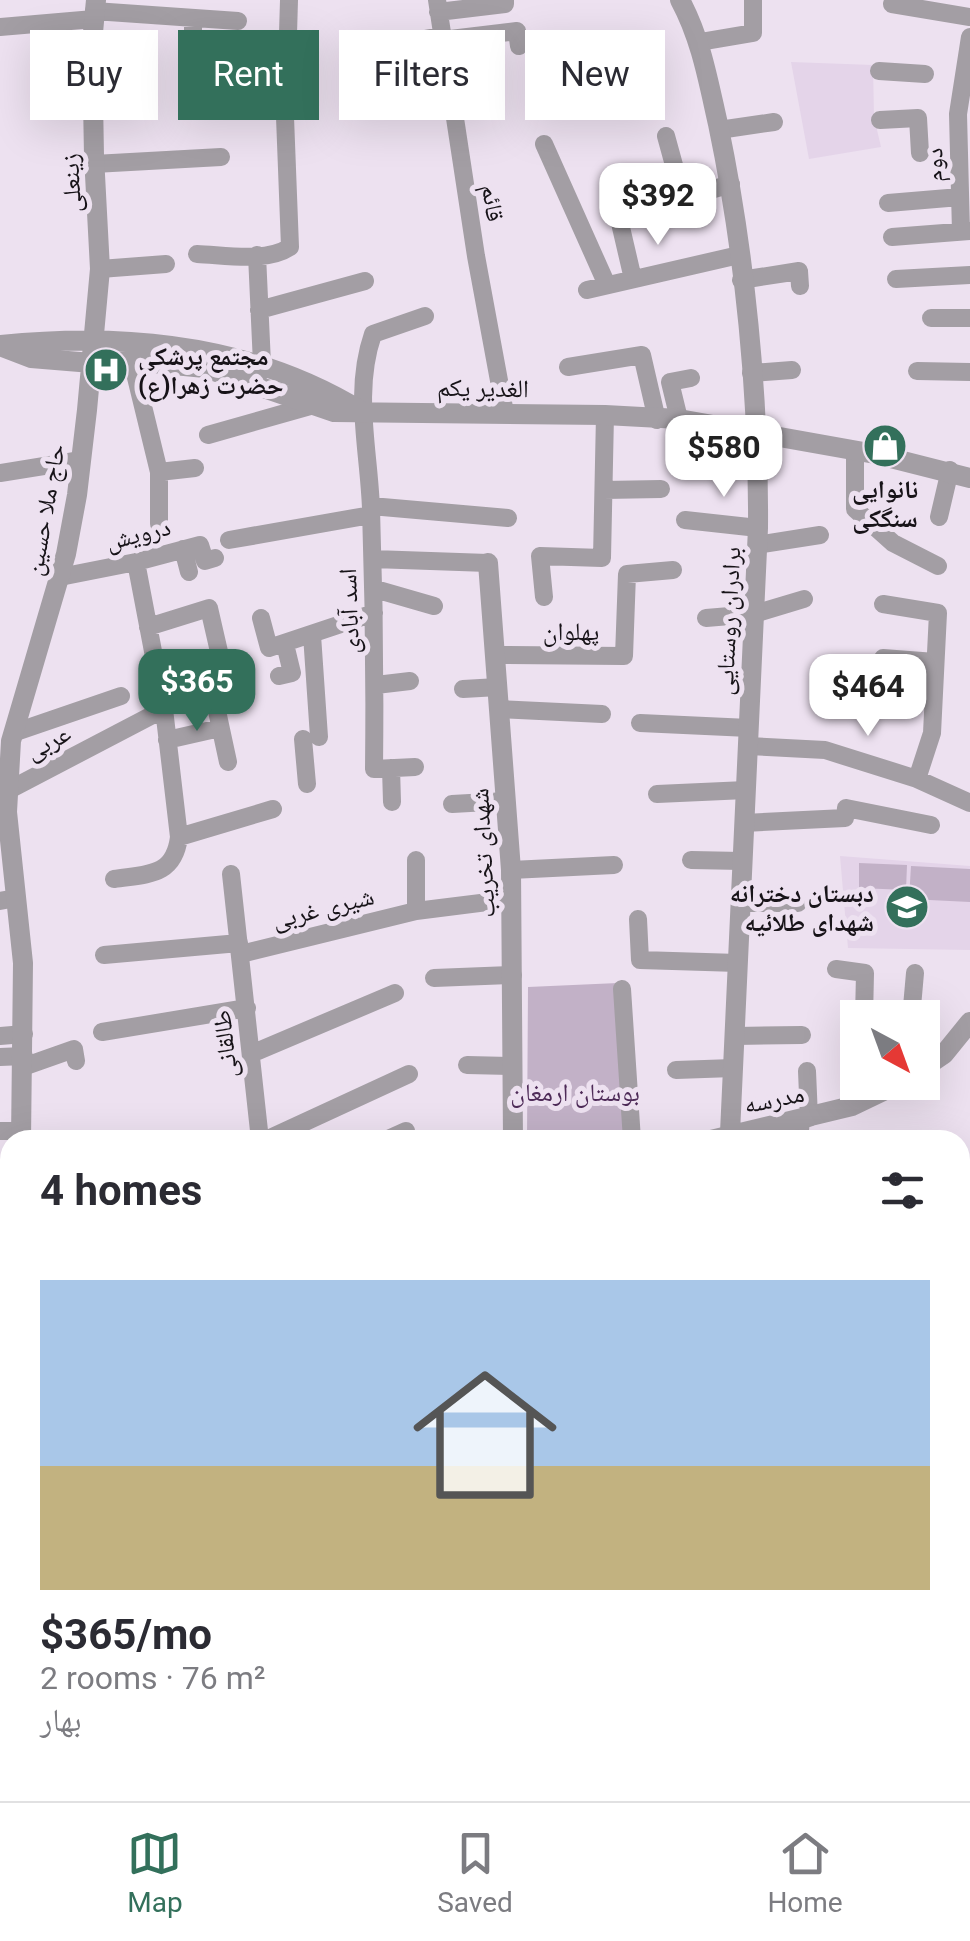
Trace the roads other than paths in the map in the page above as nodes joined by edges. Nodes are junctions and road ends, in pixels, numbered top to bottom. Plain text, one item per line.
1 (290, 0) edge
2 (505, 0) edge
3 (680, 0) edge
4 (753, 0) edge
5 (892, 4) dead end
6 (438, 6) edge
7 (95, 10) edge
8 (970, 16) edge
9 (193, 20) junction
10 (238, 21) dead end
11 (0, 27) edge
12 (193, 30) edge
13 (288, 30) edge
14 (505, 32) edge
15 (970, 37) edge
16 (700, 42) junction
17 (520, 46) dead end
18 (879, 71) dead end
19 (924, 74) dead end
20 (285, 120) edge
21 (455, 120) edge
22 (880, 120) dead end
23 (774, 122) dead end
24 (719, 130) junction
25 (666, 136) dead end
26 (544, 144) dead end
27 (920, 153) dead end
28 (221, 158) dead end
29 (94, 164) junction
30 (610, 180) dead end
31 (731, 184) junction
32 (960, 197) junction
33 (683, 198) junction
34 (888, 203) dead end
35 (665, 214) dead end
36 (965, 231) edge
37 (892, 236) dead end
38 (197, 254) dead end
39 (257, 255) junction
40 (739, 255) junction
41 (166, 264) dead end
42 (100, 269) junction
43 (970, 275) edge
44 (896, 278) dead end
45 (632, 279) junction
46 (741, 280) junction
47 (365, 281) dead end
48 (607, 285) junction
49 (800, 286) dead end
50 (587, 290) dead end
51 (259, 310) junction
52 (425, 316) dead end
53 (931, 318) dead end
54 (970, 318) edge
55 (0, 346) edge
56 (93, 352) junction
57 (132, 361) junction
58 (568, 367) dead end
59 (792, 370) dead end
60 (917, 371) dead end
61 (970, 372) edge
62 (259, 374) junction
63 (751, 374) junction
64 (691, 378) dead end
65 (310, 406) junction
66 (361, 411) junction
67 (506, 413) junction
68 (605, 415) junction
69 (657, 420) junction
70 (680, 420) junction
71 (208, 435) dead end
72 (758, 435) junction
73 (855, 450) junction
74 (81, 460) junction
75 (195, 468) dead end
76 (0, 472) edge
77 (159, 472) junction
78 (956, 473) edge
79 (661, 488) dead end
80 (604, 490) junction
81 (371, 510) junction
82 (939, 517) dead end
83 (508, 518) dead end
84 (685, 520) dead end
85 (160, 524) dead end
86 (820, 535) dead end
87 (757, 536) junction
88 (229, 540) dead end
89 (183, 549) junction
90 (215, 558) dead end
91 (372, 560) junction
92 (136, 562) junction
93 (488, 563) joint
94 (938, 566) dead end
95 (673, 570) dead end
96 (190, 572) dead end
97 (60, 577) junction
98 (375, 589) junction
99 (544, 597) dead end
100 (804, 599) dead end
101 (883, 604) dead end
102 (434, 606) dead end
103 (374, 612) junction
104 (754, 614) junction
105 (261, 618) dead end
106 (706, 618) dead end
107 (148, 627) junction
108 (312, 634) junction
109 (286, 644) junction
110 (495, 655) junction
111 (220, 656) dead end
112 (883, 658) dead end
113 (935, 662) junction
114 (280, 676) dead end
115 (410, 680) dead end
116 (376, 684) junction
117 (498, 687) junction
118 (463, 689) dead end
119 (121, 696) dead end
120 (214, 696) dead end
121 (164, 709) junction
122 (499, 710) junction
123 (602, 714) dead end
124 (640, 723) dead end
125 (220, 728) junction
126 (14, 733) junction
127 (748, 737) junction
128 (167, 740) junction
129 (228, 762) dead end
130 (415, 767) dead end
131 (391, 768) junction
132 (918, 779) junction
133 (307, 784) dead end
134 (746, 790) junction
135 (657, 794) dead end
136 (5, 797) edge
137 (506, 800) junction
138 (392, 802) dead end
139 (970, 803) edge
140 (452, 804) dead end
141 (273, 809) dead end
142 (744, 823) junction
143 (932, 825) dead end
144 (180, 838) junction
145 (416, 860) dead end
146 (691, 860) dead end
147 (742, 861) junction
148 (614, 865) dead end
149 (511, 870) junction
150 (230, 874) dead end
151 (114, 879) dead end
152 (512, 899) junction
153 (8, 900) edge
154 (740, 902) junction
155 (798, 903) dead end
156 (416, 911) junction
157 (638, 918) dead end
158 (240, 948) junction
159 (104, 955) dead end
160 (738, 963) junction
161 (836, 969) dead end
162 (914, 973) dead end
163 (514, 975) junction
164 (434, 978) dead end
165 (622, 989) dead end
166 (395, 993) dead end
167 (864, 1000) edge
168 (912, 1000) edge
169 (247, 1008) junction
170 (970, 1022) edge
171 (102, 1032) dead end
172 (24, 1034) junction
173 (802, 1035) dead end
174 (0, 1036) edge
175 (736, 1036) junction
176 (251, 1054) junction
177 (0, 1057) edge
178 (940, 1057) edge
179 (76, 1061) dead end
180 (23, 1062) junction
181 (467, 1065) dead end
182 (512, 1066) junction
183 (733, 1068) junction
184 (676, 1070) dead end
185 (808, 1071) dead end
186 (408, 1074) dead end
187 (849, 1100) edge
188 (803, 1126) edge
189 (14, 1130) edge
190 (262, 1130) edge
191 (285, 1130) edge
192 (513, 1130) edge
193 (631, 1130) edge
194 (721, 1130) edge
195 (775, 1130) edge

1 - 13 street
2 - 6 street
3 - 16 street, برادران روستایی
4 - 16 street
5 - 8 street
7 - 9 street
7 - 11 street
7 - 29 street, زینعلی
9 - 10 street
9 - 12 street
14 - 17 street
15 - 32 street, دوم
16 - 24 street, برادران روستایی
18 - 19 street
20 - 39 street
21 - 67 street, قائم
22 - 27 street
23 - 24 street
24 - 31 street, برادران روستایی
25 - 33 street
26 - 48 street
28 - 29 street
29 - 42 street, زینعلی
30 - 45 street
31 - 33 street
31 - 40 street, برادران روستایی
32 - 34 street
32 - 36 street, دوم
33 - 35 street
36 - 37 street
38 - 39 street
39 - 51 street
40 - 45 street
40 - 46 street, برادران روستایی
41 - 42 street
42 - 56 street, زینعلی
43 - 44 street
45 - 48 street
46 - 49 street
46 - 63 street, برادران روستایی
47 - 51 street
48 - 50 street
51 - 62 street
52 - 66 street, اسد آبادی
53 - 54 street
55 - 56 street, الغدیر یکم
56 - 57 street, الغدیر یکم
56 - 62 street
56 - 74 street, حاج ملا حسین
57 - 62 street, الغدیر یکم
57 - 77 street
58 - 69 street
59 - 63 street
60 - 61 street
62 - 65 street, الغدیر یکم
62 - 66 street
63 - 72 street, برادران روستایی
64 - 70 street
65 - 66 street, الغدیر یکم
65 - 71 street
66 - 67 street, الغدیر یکم
66 - 81 street, اسد آبادی
67 - 68 street, الغدیر یکم
68 - 69 street, الغدیر یکم
68 - 80 street
69 - 70 street, الغدیر یکم
70 - 72 street, الغدیر یکم
72 - 73 street, الغدیر یکم
72 - 87 street, برادران روستایی
73 - 78 street, الغدیر یکم
73 - 94 street
74 - 76 street
74 - 97 street, حاج ملا حسین
75 - 77 street
77 - 85 street
78 - 82 street
79 - 80 street
80 - 99 street
81 - 83 street
81 - 88 street
81 - 91 street, اسد آبادی
84 - 87 street
86 - 87 street
87 - 104 street, برادران روستایی
89 - 90 street, درویش
89 - 92 street, درویش
89 - 96 street
91 - 93 street
91 - 98 street, اسد آبادی
92 - 97 street, درویش
92 - 107 street
93 - 110 street, شهدای تخریب
95 - 110 street, پهلوان
97 - 126 street, حاج ملا حسین
98 - 102 street
98 - 103 street, اسد آبادی
100 - 104 street
101 - 113 street
103 - 108 street
103 - 116 street, اسد آبادی
104 - 106 street
104 - 127 street, برادران روستایی
105 - 109 street
107 - 111 street
107 - 121 street
108 - 109 street
108 - 133 street
109 - 114 street
110 - 117 street, شهدای تخریب
112 - 113 street
113 - 132 street
115 - 116 street
116 - 131 street, اسد آبادی
117 - 118 street
117 - 122 street, شهدای تخریب
119 - 126 street
120 - 125 street
121 - 128 street
121 - 136 street, عربی
122 - 123 street
122 - 137 street, شهدای تخریب
124 - 127 street
125 - 128 street
125 - 129 street
126 - 136 street, حاج ملا حسین
127 - 132 street
127 - 134 street, برادران روستایی
128 - 144 street
130 - 131 street
131 - 138 street
132 - 139 street
134 - 135 street
134 - 142 street, برادران روستایی
136 - 153 street, حاج ملا حسین
137 - 140 street
137 - 149 street, شهدای تخریب
141 - 144 street
142 - 143 street
142 - 147 street, برادران روستایی
144 - 151 street
145 - 156 street
146 - 147 street
147 - 154 street, برادران روستایی
148 - 149 street
149 - 152 street, شهدای تخریب
150 - 158 street, طالقانی
152 - 156 street, شیری غربی
152 - 163 street, شهدای تخریب
153 - 172 street, حاج ملا حسین
154 - 155 street
154 - 160 street, برادران روستایی
156 - 158 street, شیری غربی
157 - 160 street
158 - 159 street, شیری غربی
158 - 169 street, طالقانی
160 - 175 street, برادران روستایی
161 - 167 street
162 - 168 street
163 - 164 street
163 - 182 street, شهدای تخریب
165 - 193 street
166 - 176 street
169 - 171 street
169 - 176 street, طالقانی
170 - 178 street
172 - 174 street
172 - 180 street, حاج ملا حسین
173 - 175 street
175 - 183 street, برادران روستایی
176 - 190 street, طالقانی
177 - 180 street
179 - 180 street
180 - 189 street, حاج ملا حسین
181 - 182 street
182 - 192 street, شهدای تخریب
183 - 184 street
183 - 194 street, برادران روستایی
185 - 188 street
186 - 191 street
187 - 188 street, مدرسه
188 - 195 street, مدرسه

